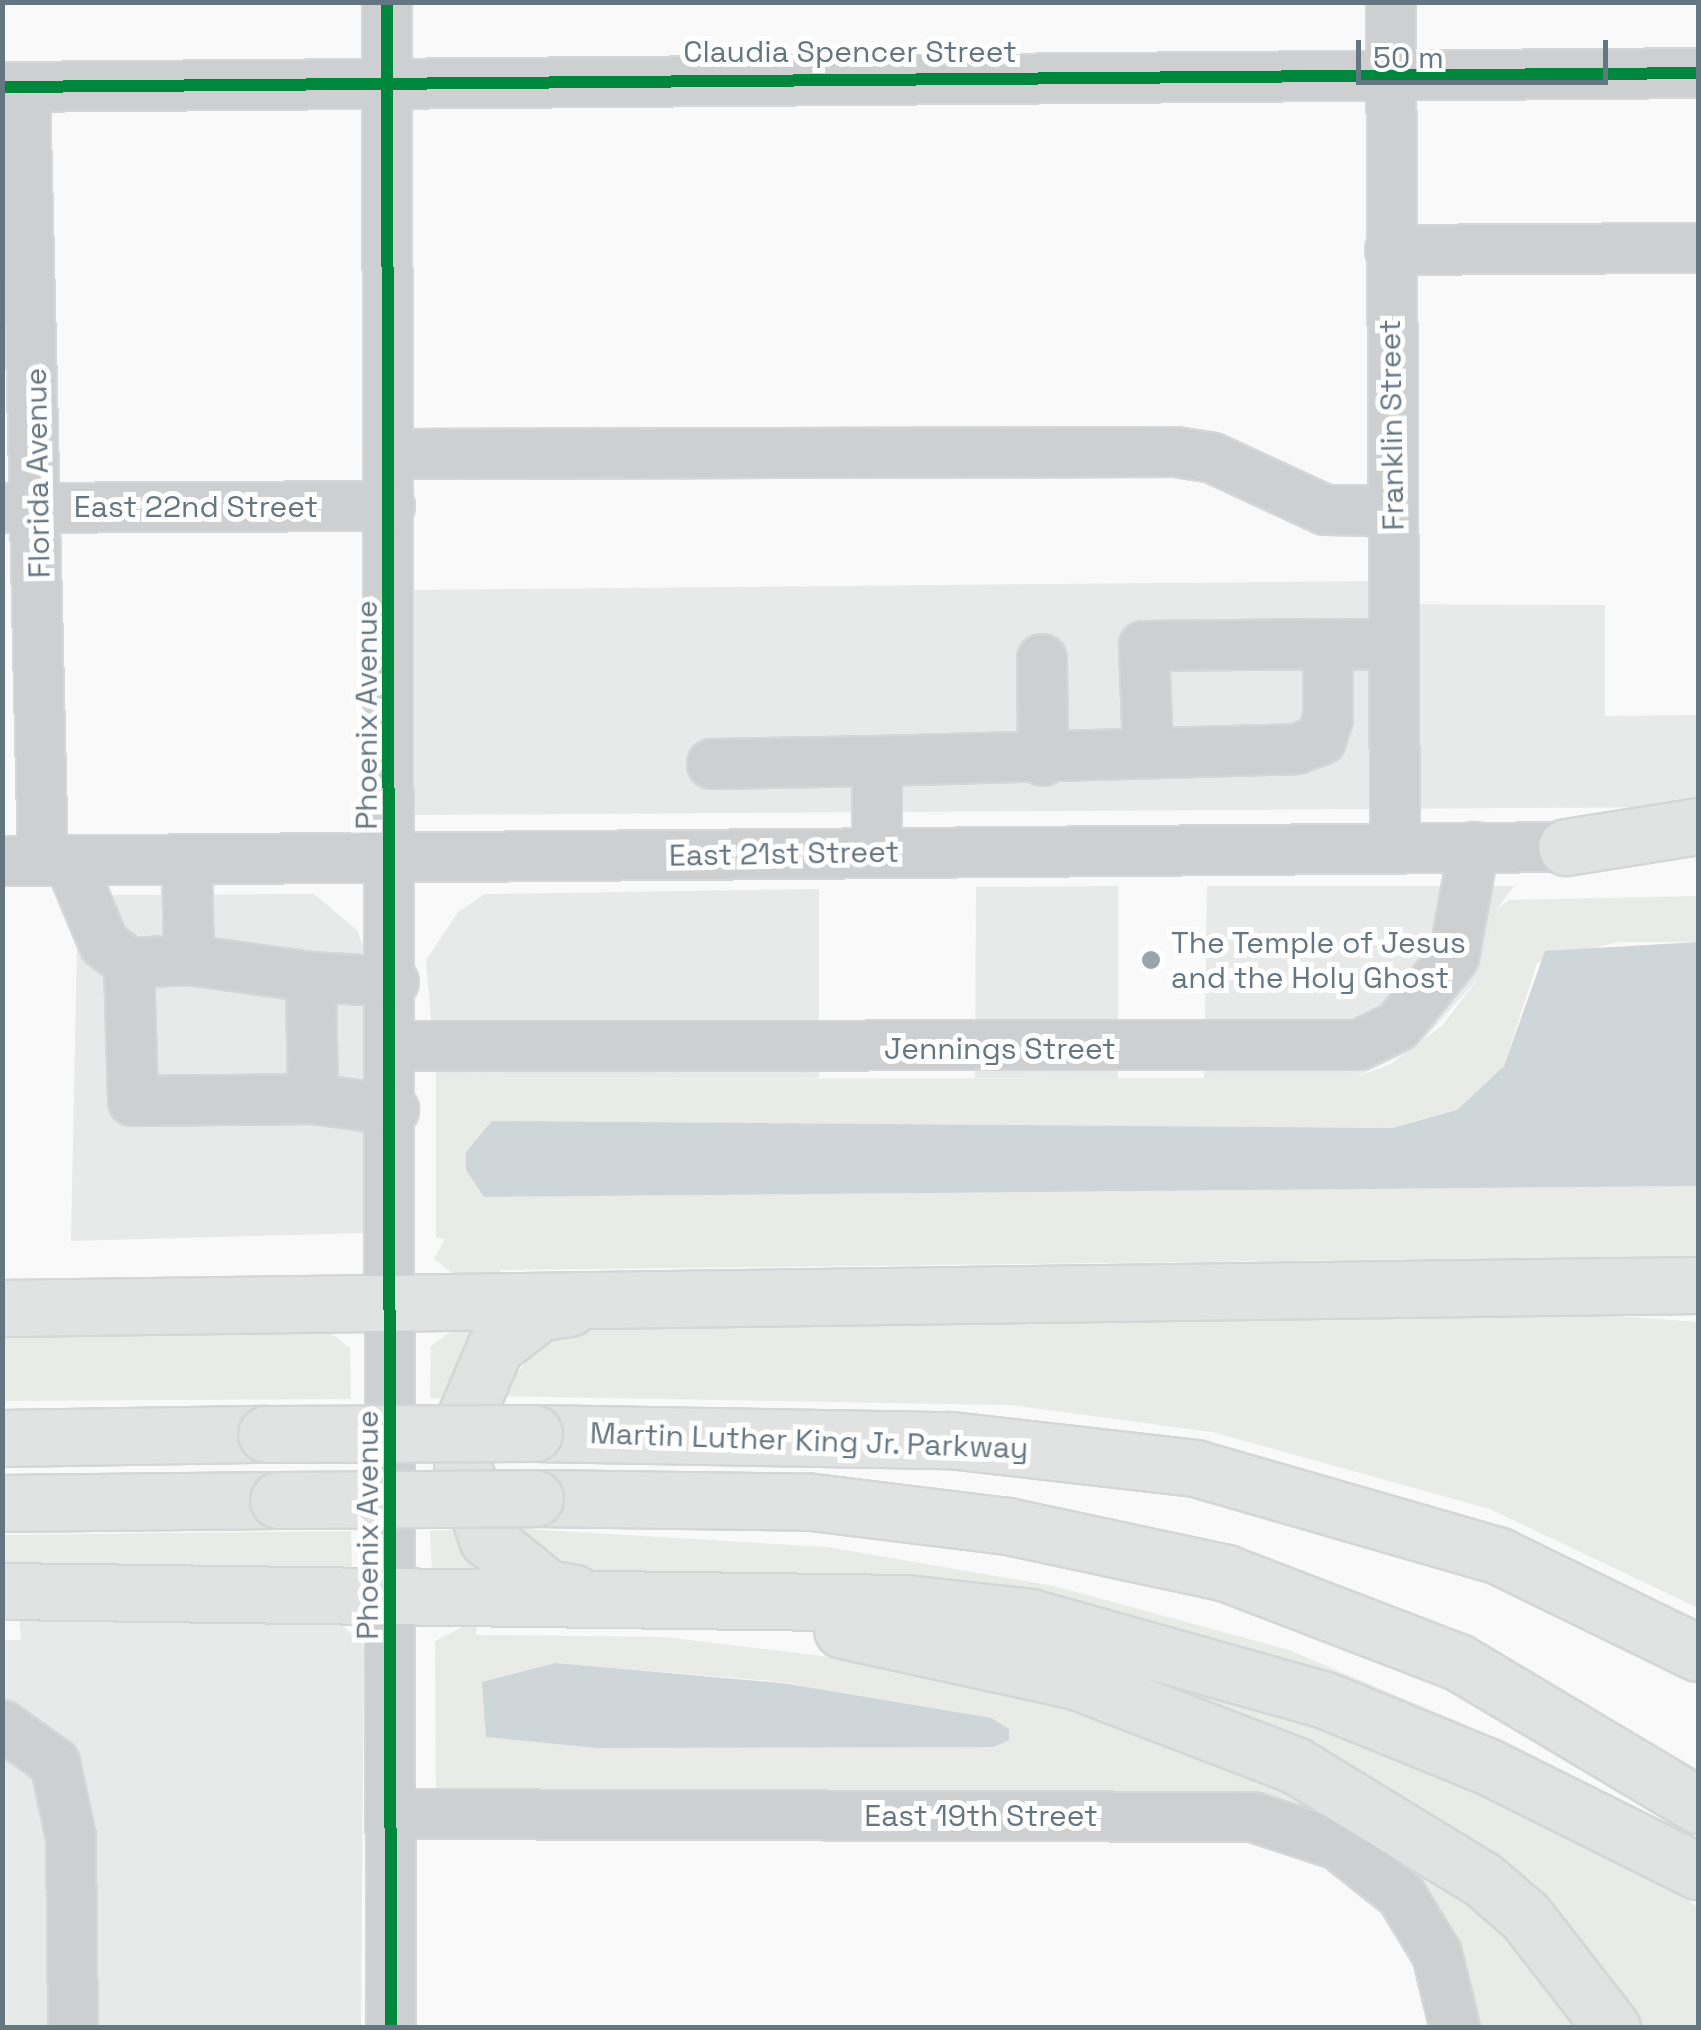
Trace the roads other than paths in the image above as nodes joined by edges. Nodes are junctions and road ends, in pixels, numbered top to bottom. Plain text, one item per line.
1 (387, 2) edge
2 (1392, 2) edge
3 (1698, 73) edge
4 (1392, 74) junction
5 (387, 79) junction
6 (14, 87) edge
7 (1698, 248) edge
8 (1390, 250) junction
9 (390, 454) junction
10 (390, 506) junction
11 (22, 508) edge
12 (1392, 511) junction
13 (1328, 644) junction
14 (1394, 645) junction
15 (1042, 658) dead end
16 (1148, 751) junction
17 (877, 761) junction
18 (1043, 761) junction
19 (712, 764) dead end
20 (1698, 826) edge
21 (1474, 847) junction
22 (1566, 847) junction
23 (1395, 848) junction
24 (877, 853) junction
25 (392, 858) junction
26 (187, 859) junction
27 (38, 860) edge
28 (1698, 864) edge
29 (189, 960) junction
30 (129, 963) junction
31 (311, 977) junction
32 (394, 982) junction
33 (395, 1046) junction
34 (313, 1098) junction
35 (394, 1110) junction
36 (1698, 1284) edge
37 (1561, 1291) junction
38 (616, 1300) junction
39 (392, 1302) junction
40 (2, 1308) edge
41 (1698, 1311) edge
42 (2, 1438) edge
43 (2, 1503) edge
44 (2, 1591) edge
45 (599, 1598) junction
46 (393, 1599) junction
47 (1698, 1653) edge
48 (2, 1725) edge
49 (1698, 1804) edge
50 (392, 1814) junction
51 (1698, 1871) edge
52 (73, 2028) edge
53 (391, 2028) edge
54 (1455, 2028) edge
55 (1612, 2028) edge

1 - 5 street, Phoenix Avenue
2 - 4 street, Franklin Street
3 - 4 street, Claudia Spencer Street
4 - 5 street, Claudia Spencer Street
4 - 8 street, Franklin Street
5 - 6 street, Claudia Spencer Street
5 - 9 street, Phoenix Avenue
6 - 11 street, Florida Avenue
7 - 8 street
8 - 12 street, Franklin Street
9 - 10 street, Phoenix Avenue
9 - 12 street
10 - 11 street, East 22nd Street
10 - 25 street, Phoenix Avenue
11 - 27 street, Florida Avenue
12 - 14 street, Franklin Street
13 - 14 street
13 - 16 street
13 - 16 street
14 - 23 street, Franklin Street
15 - 18 street
16 - 18 street
17 - 18 street
17 - 19 street
17 - 24 street
20 - 22 main road, East 21st Street
21 - 22 street, East 21st Street
21 - 23 street, East 21st Street
21 - 33 street, Jennings Street
22 - 28 main road, East 21st Street
23 - 24 street, East 21st Street
24 - 25 street, East 21st Street
25 - 26 street, East 21st Street
25 - 32 street, Phoenix Avenue
26 - 27 street, East 21st Street
26 - 29 street
27 - 30 street
29 - 30 street
29 - 31 street
30 - 34 street
31 - 32 street
31 - 34 street
32 - 33 street, Phoenix Avenue
33 - 35 street, Phoenix Avenue
34 - 35 street
35 - 39 street, Phoenix Avenue
36 - 37 main road
37 - 38 main road
37 - 41 main road
38 - 39 main road
38 - 45 main road
39 - 40 main road
39 - 46 street, Phoenix Avenue
42 - 47 main road, Martin Luther King Jr. Parkway, bridge
43 - 49 main road, Martin Luther King Jr. Parkway, bridge
44 - 46 main road
45 - 46 main road
45 - 51 main road
45 - 55 main road
46 - 50 street, Phoenix Avenue
48 - 52 street
50 - 53 street, Phoenix Avenue
50 - 54 street, East 19th Street

